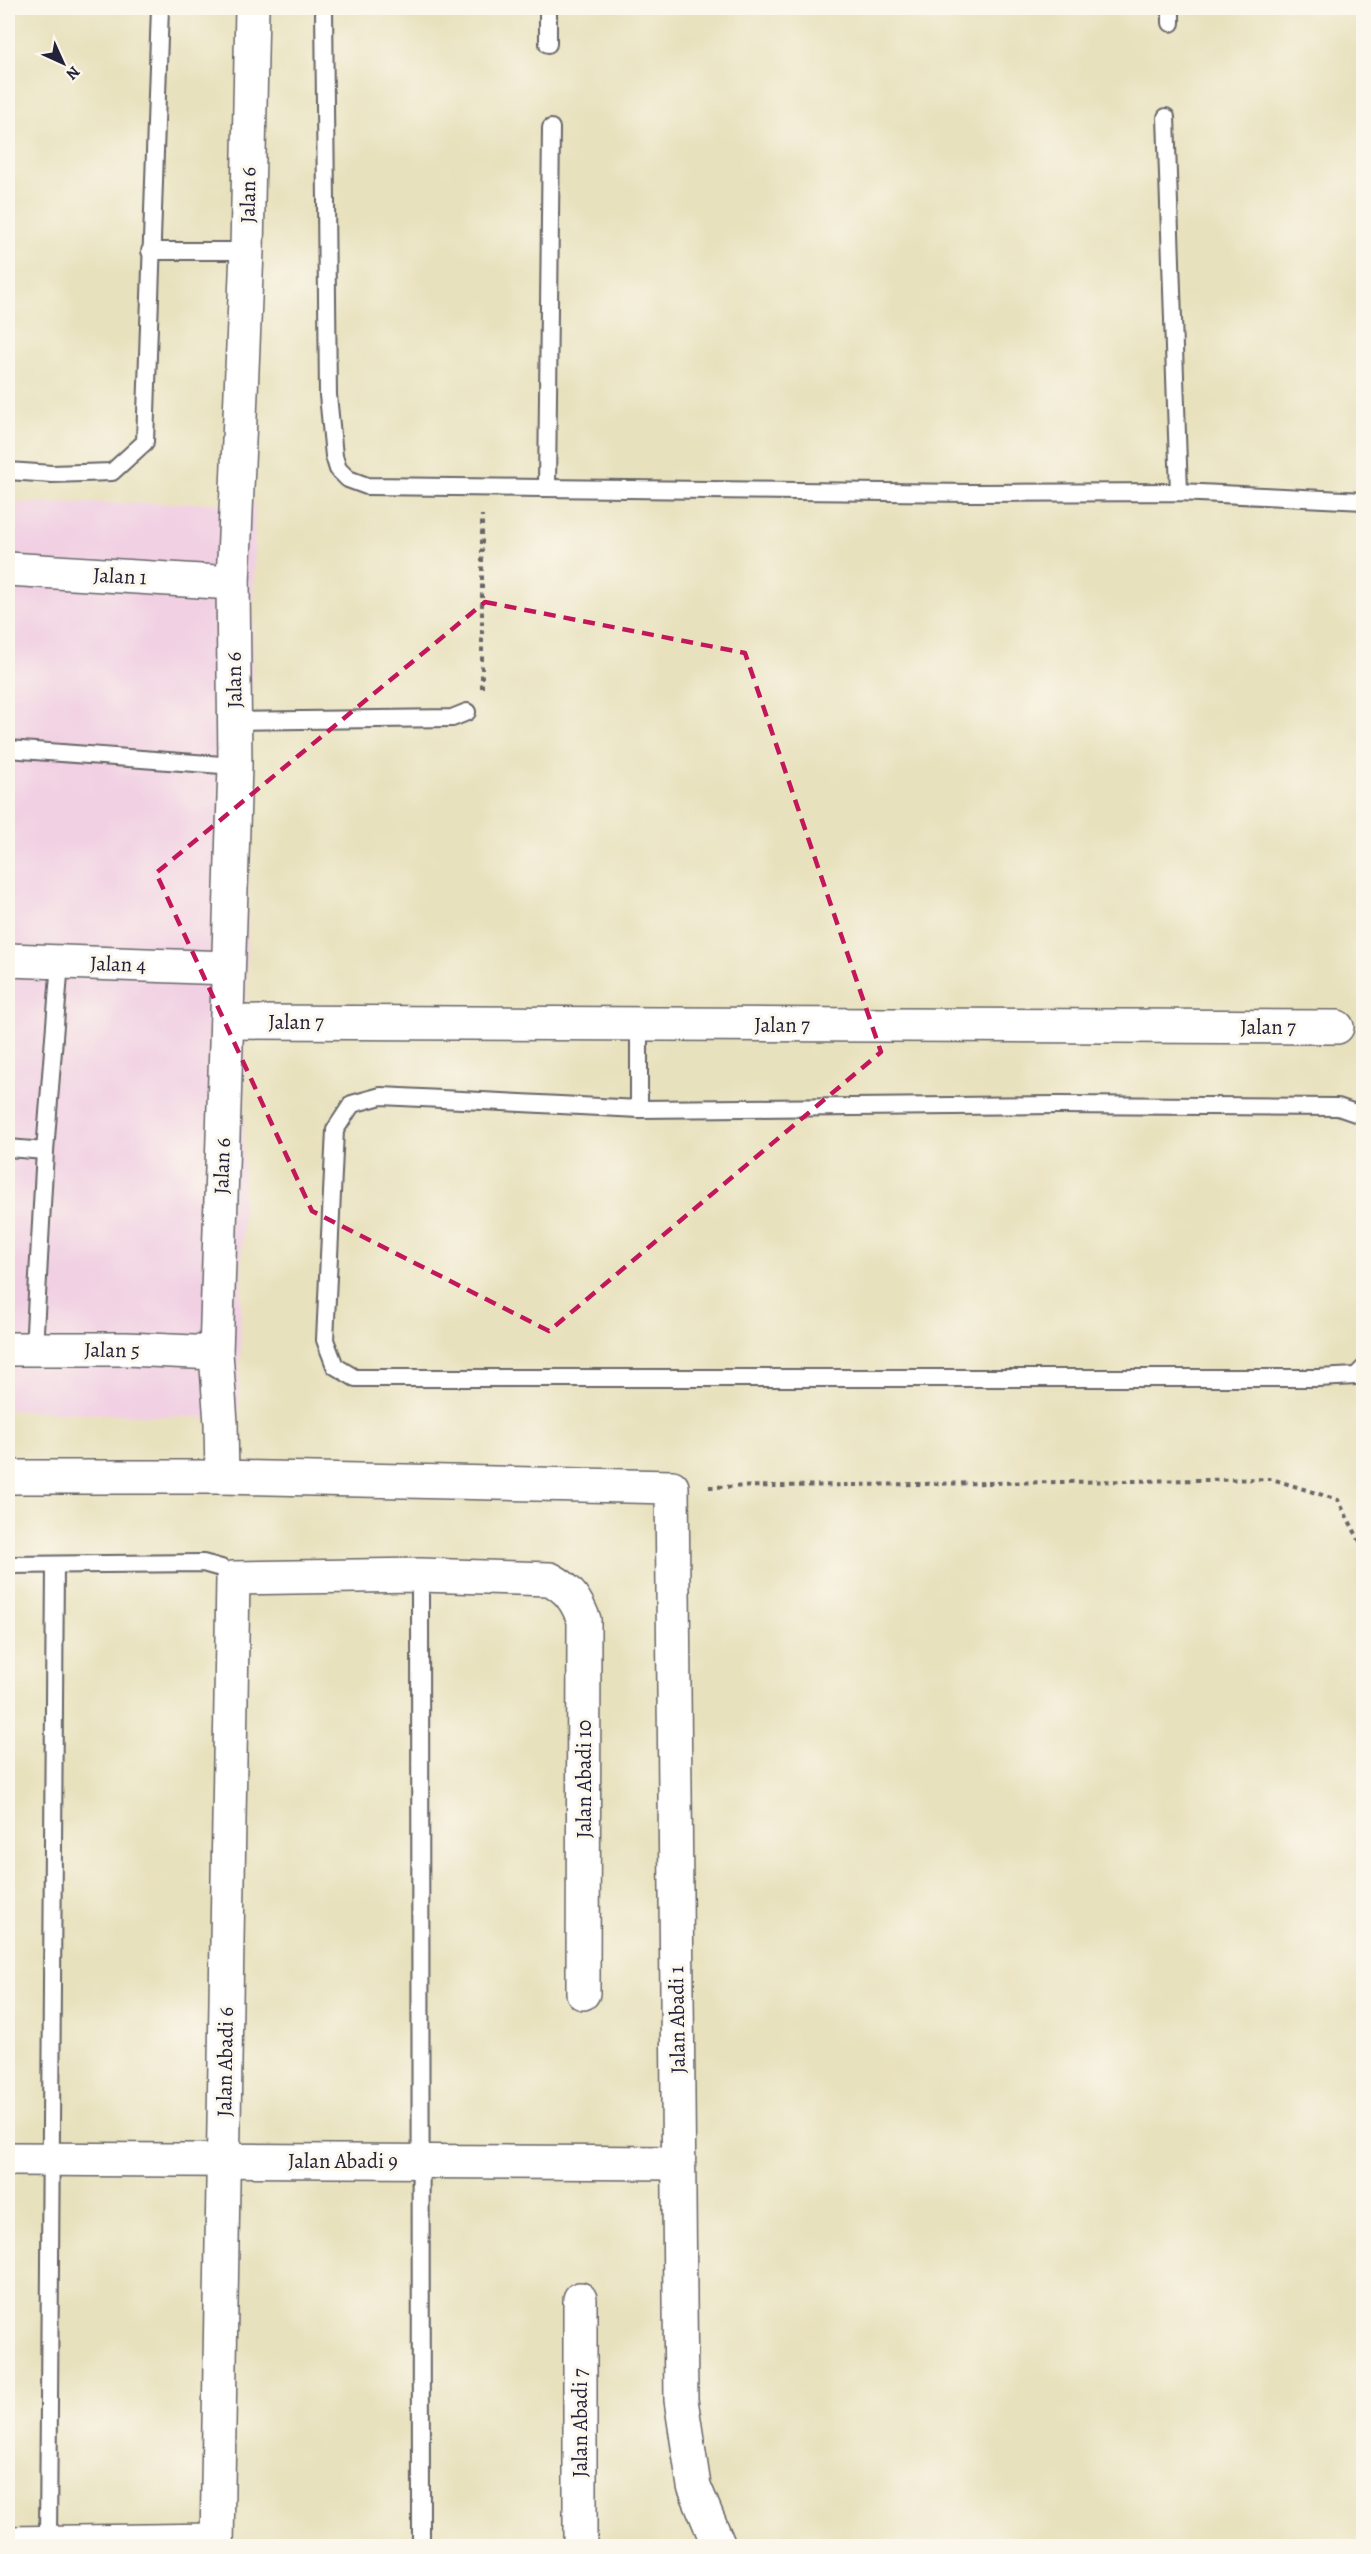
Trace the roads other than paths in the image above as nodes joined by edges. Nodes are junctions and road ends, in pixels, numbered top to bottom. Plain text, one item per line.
1 (160, 8) edge
2 (252, 8) edge
3 (324, 8) edge
4 (548, 8) edge
5 (548, 44) dead end
6 (1166, 117) dead end
7 (551, 128) dead end
8 (150, 251) junction
9 (247, 251) junction
10 (8, 471) edge
11 (547, 487) junction
12 (1179, 492) junction
13 (1364, 501) edge
14 (8, 569) edge
15 (233, 583) junction
16 (467, 712) road end
17 (235, 721) junction
18 (8, 749) edge
19 (236, 766) junction
20 (8, 960) edge
21 (60, 962) junction
22 (228, 968) junction
23 (227, 1022) junction
24 (639, 1024) junction
25 (1337, 1027) dead end
26 (639, 1109) junction
27 (1364, 1116) edge
28 (8, 1148) edge
29 (45, 1151) junction
30 (21, 1349) edge
31 (216, 1353) junction
32 (1364, 1368) edge
33 (8, 1477) edge
34 (222, 1477) junction
35 (55, 1564) junction
36 (8, 1565) edge
37 (420, 1575) junction
38 (233, 1578) junction
39 (583, 1994) dead end
40 (8, 2159) edge
41 (51, 2159) junction
42 (224, 2160) junction
43 (420, 2161) junction
44 (678, 2163) junction
45 (580, 2299) dead end
46 (48, 2542) junction
47 (8, 2543) edge
48 (217, 2543) edge
49 (421, 2547) edge
50 (580, 2547) edge
51 (719, 2547) edge

1 - 8 lane
2 - 9 street, Jalan 6
3 - 11 lane
4 - 5 lane
6 - 12 lane
7 - 11 lane
8 - 9 lane
8 - 10 lane
9 - 15 street, Jalan 6
11 - 12 lane
12 - 13 lane
14 - 15 street, Jalan 1
15 - 17 street, Jalan 6
16 - 17 lane
17 - 19 street, Jalan 6
18 - 19 lane
19 - 22 street, Jalan 6
20 - 21 street, Jalan 4
21 - 22 street, Jalan 4
21 - 29 lane
22 - 23 street, Jalan 6
23 - 24 street, Jalan 7
23 - 31 street, Jalan 6
24 - 25 street, Jalan 7
24 - 26 lane
26 - 27 lane
26 - 32 lane
28 - 29 lane
29 - 30 lane
30 - 31 street, Jalan 5
31 - 34 street, Jalan 6
33 - 34 street
34 - 44 street, Jalan Abadi 1
35 - 36 lane
35 - 38 lane
35 - 41 lane
37 - 38 street
37 - 39 street, Jalan Abadi 10
37 - 43 lane
38 - 42 street, Jalan Abadi 6
40 - 41 street, Jalan Abadi 9
41 - 42 street, Jalan Abadi 9
41 - 46 lane
42 - 43 street, Jalan Abadi 9
42 - 48 street, Jalan Abadi 6
43 - 44 street, Jalan Abadi 9
43 - 49 lane
44 - 51 street, Jalan Abadi 1
45 - 50 street, Jalan Abadi 7
46 - 47 street
46 - 48 street

